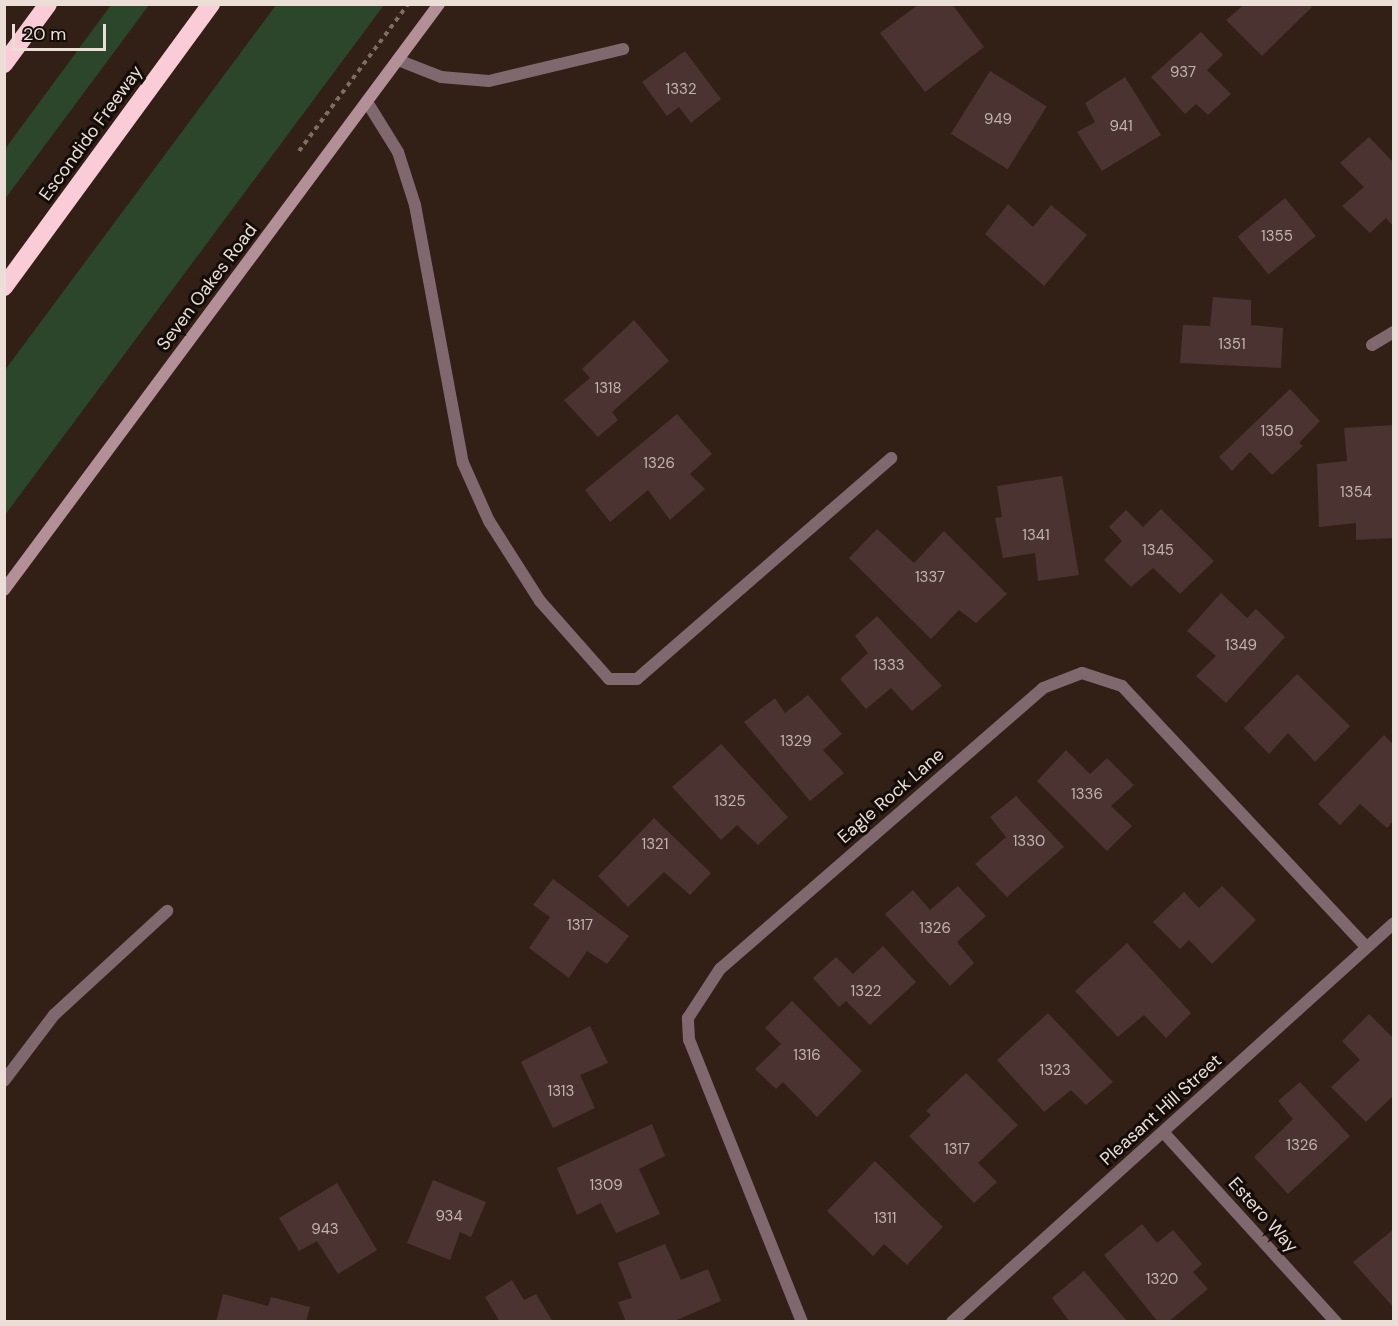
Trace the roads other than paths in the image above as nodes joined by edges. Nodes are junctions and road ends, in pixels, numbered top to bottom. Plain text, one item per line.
1 (48, 4) edge
2 (211, 4) edge
3 (439, 4) edge
4 (623, 49) dead end
5 (398, 60) junction
6 (4, 64) edge
7 (367, 102) junction
8 (4, 287) edge
9 (1394, 332) edge
10 (1372, 345) dead end
11 (891, 458) dead end
12 (4, 590) edge
13 (167, 911) dead end
14 (1394, 923) edge
15 (1366, 947) junction
16 (4, 1081) edge
17 (1164, 1132) junction
18 (802, 1322) edge
19 (952, 1322) edge
20 (1336, 1322) edge

1 - 6 highway
2 - 8 highway, Escondido Freeway
3 - 5 street, Seven Oakes Road
4 - 5 street
5 - 7 street, Seven Oakes Road
7 - 11 street
7 - 12 street, Seven Oakes Road
9 - 10 street
13 - 16 street
14 - 15 street, Pleasant Hill Street
15 - 17 street, Pleasant Hill Street
15 - 18 street, Eagle Rock Lane
17 - 19 street, Pleasant Hill Street
17 - 20 street, Estero Way

